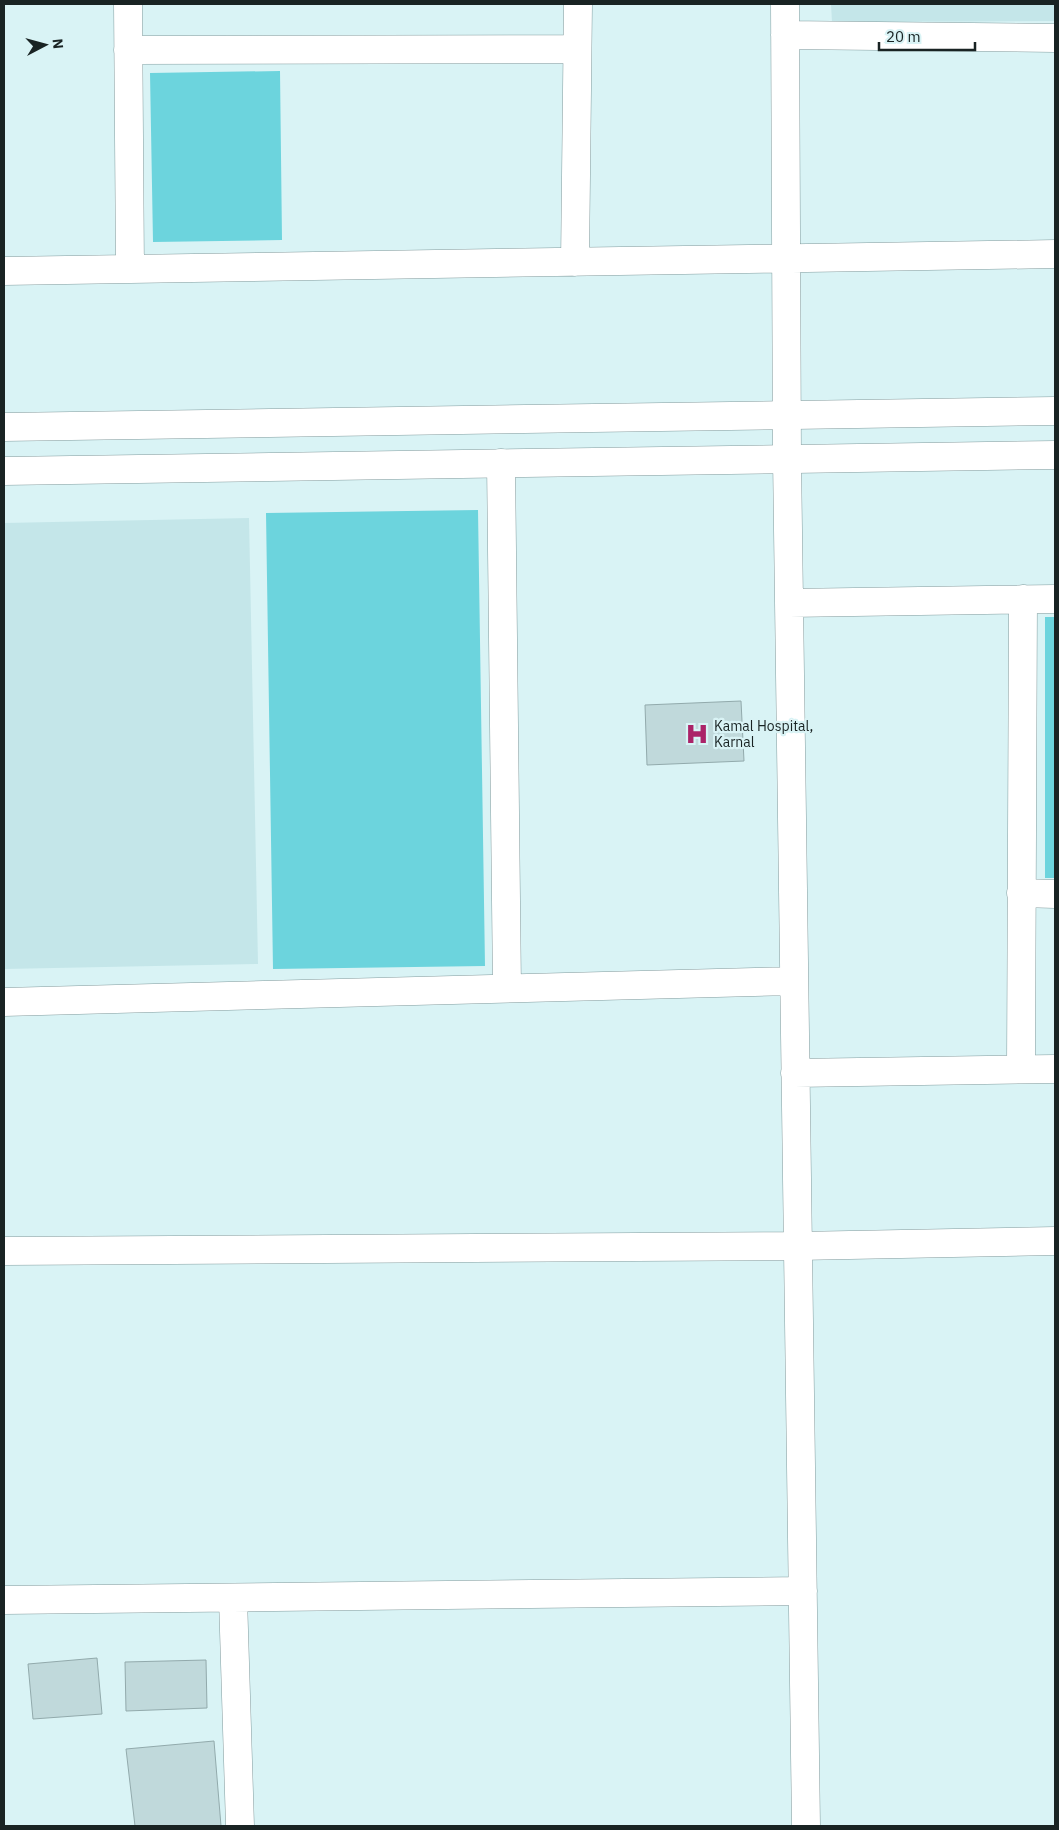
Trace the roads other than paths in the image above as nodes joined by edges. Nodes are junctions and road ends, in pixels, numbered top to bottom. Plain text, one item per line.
1 (128, 4) edge
2 (578, 4) edge
3 (785, 4) edge
4 (786, 35) junction
5 (1055, 38) edge
6 (577, 49) junction
7 (128, 50) junction
8 (1055, 254) edge
9 (786, 258) junction
10 (574, 262) junction
11 (130, 269) junction
12 (4, 271) edge
13 (1055, 410) edge
14 (788, 414) junction
15 (4, 427) edge
16 (1055, 455) edge
17 (787, 458) junction
18 (501, 463) junction
19 (4, 471) edge
20 (1023, 599) junction
21 (1055, 599) edge
22 (789, 602) junction
23 (1021, 894) junction
24 (1055, 894) edge
25 (794, 981) junction
26 (507, 988) junction
27 (4, 1002) edge
28 (1021, 1069) junction
29 (1055, 1069) edge
30 (795, 1073) junction
31 (1055, 1241) edge
32 (798, 1246) junction
33 (4, 1251) edge
34 (803, 1591) junction
35 (233, 1598) junction
36 (4, 1600) edge
37 (240, 1826) edge
38 (806, 1826) edge

1 - 7 street
2 - 6 street
3 - 4 street
4 - 5 street
4 - 9 street
6 - 7 street
6 - 10 street
7 - 11 street
8 - 9 street
9 - 10 street
9 - 14 street
10 - 11 street
11 - 12 street
13 - 14 street
14 - 15 street
14 - 17 street
16 - 17 street
17 - 18 street
17 - 22 street
18 - 19 street
18 - 26 street
20 - 21 street
20 - 22 street
20 - 23 street
22 - 25 street
23 - 24 street
23 - 28 street
25 - 26 street
25 - 30 street
26 - 27 street
28 - 29 street
28 - 30 street
30 - 32 street
31 - 32 street
32 - 33 street
32 - 34 street
34 - 35 street
34 - 38 street
35 - 36 street
35 - 37 street

